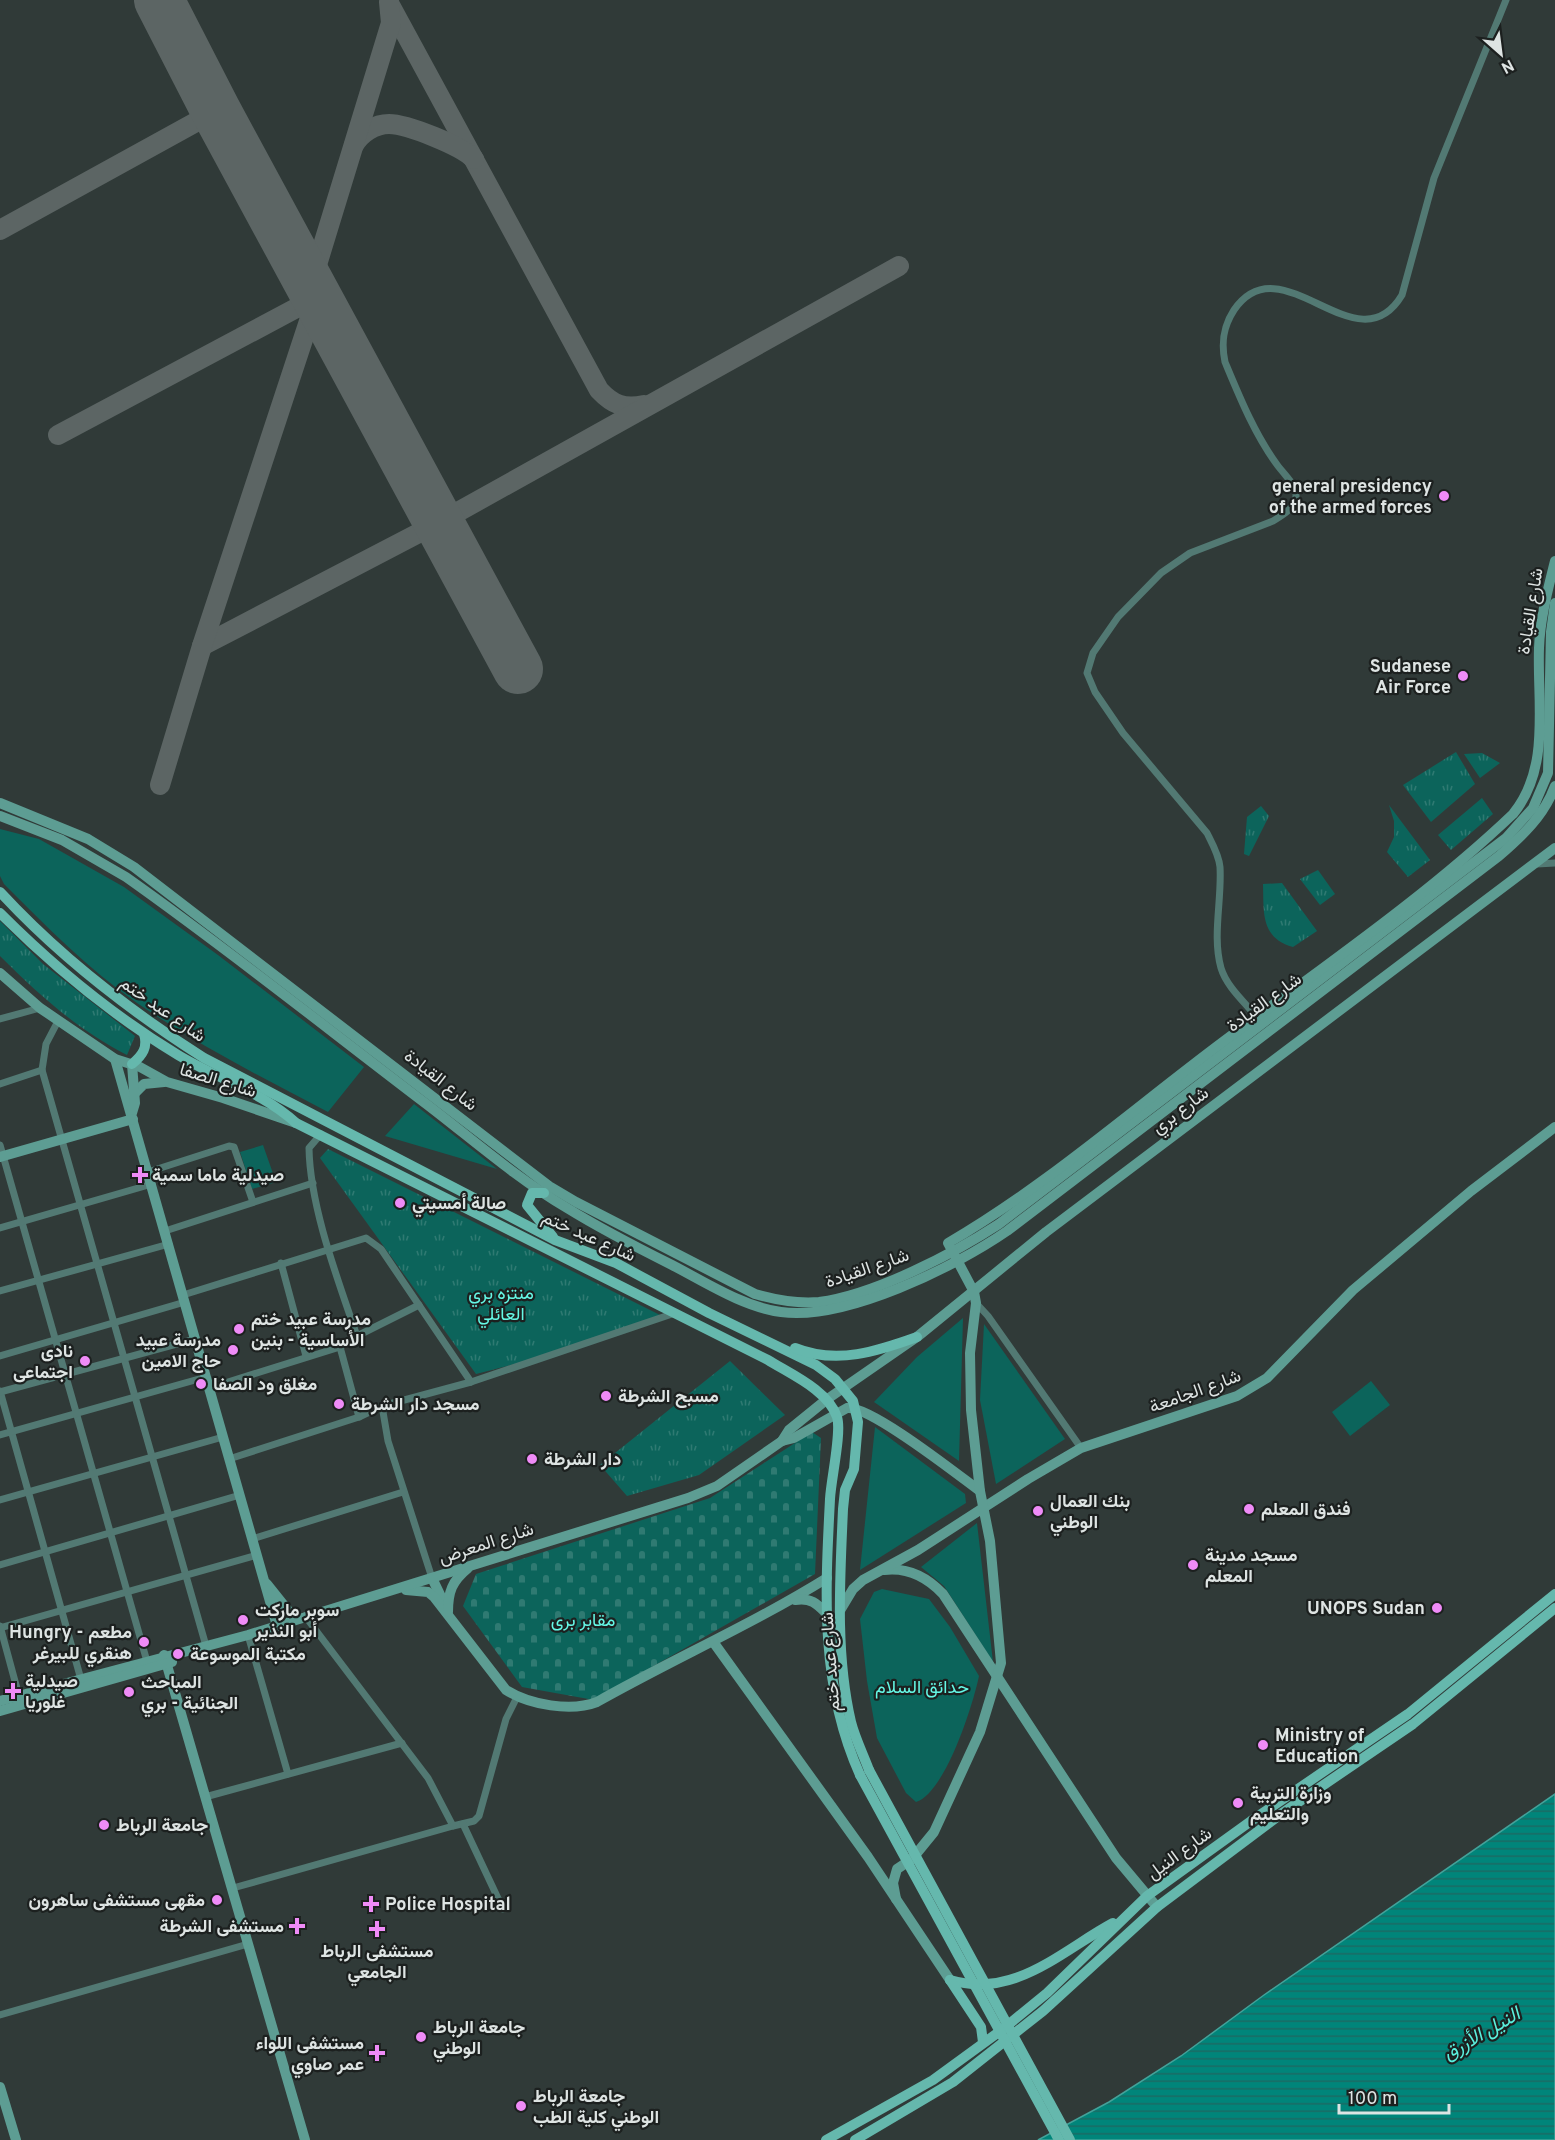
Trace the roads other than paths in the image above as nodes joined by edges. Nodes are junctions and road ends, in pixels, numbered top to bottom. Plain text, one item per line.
1 (1506, 0) edge
2 (1555, 561) edge
3 (1555, 603) edge
4 (1555, 786) edge
5 (0, 803) edge
6 (0, 816) edge
7 (1555, 848) edge
8 (1555, 863) edge
9 (1533, 864) junction
10 (0, 892) edge
11 (0, 913) edge
12 (1391, 927) junction
13 (0, 973) edge
14 (40, 1008) junction
15 (0, 1018) edge
16 (1260, 1020) junction
17 (58, 1021) junction
18 (144, 1034) junction
19 (385, 1057) junction
20 (116, 1059) junction
21 (132, 1064) junction
22 (377, 1067) junction
23 (42, 1070) junction
24 (167, 1082) junction
25 (0, 1084) edge
26 (134, 1095) junction
27 (132, 1116) junction
28 (296, 1123) junction
29 (1555, 1128) edge
30 (321, 1134) junction
31 (62, 1139) junction
32 (1, 1153) edge
33 (148, 1172) junction
34 (152, 1184) junction
35 (313, 1184) junction
36 (544, 1193) junction
37 (253, 1202) junction
38 (81, 1204) junction
39 (22, 1221) junction
40 (0, 1227) edge
41 (165, 1231) junction
42 (555, 1240) junction
43 (169, 1244) junction
44 (329, 1248) junction
45 (953, 1253) junction
46 (281, 1263) junction
47 (98, 1264) junction
48 (39, 1280) junction
49 (0, 1291) edge
50 (975, 1297) junction
51 (184, 1299) junction
52 (419, 1305) junction
53 (675, 1313) junction
54 (114, 1323) junction
55 (357, 1336) junction
56 (917, 1337) junction
57 (195, 1339) junction
58 (55, 1340) junction
59 (764, 1340) junction
60 (340, 1347) junction
61 (0, 1356) edge
62 (306, 1356) junction
63 (123, 1359) junction
64 (65, 1374) junction
65 (208, 1382) junction
66 (471, 1382) junction
67 (844, 1389) junction
68 (0, 1392) edge
69 (135, 1397) junction
70 (826, 1400) junction
71 (382, 1406) junction
72 (856, 1408) junction
73 (77, 1413) junction
74 (834, 1413) junction
75 (359, 1417) junction
76 (11, 1432) junction
77 (0, 1435) edge
78 (224, 1437) junction
79 (782, 1441) junction
80 (1081, 1448) junction
81 (153, 1457) junction
82 (230, 1459) junction
83 (94, 1475) junction
84 (980, 1491) junction
85 (403, 1492) junction
86 (27, 1493) junction
87 (240, 1495) junction
88 (0, 1500) edge
89 (984, 1507) junction
90 (169, 1516) junction
91 (110, 1532) junction
92 (252, 1539) junction
93 (45, 1552) junction
94 (257, 1555) junction
95 (0, 1565) edge
96 (470, 1566) junction
97 (878, 1571) junction
98 (186, 1576) junction
99 (432, 1578) junction
100 (827, 1578) junction
101 (264, 1582) junction
102 (388, 1592) junction
103 (127, 1593) junction
104 (1555, 1594) edge
105 (792, 1601) junction
106 (1555, 1608) edge
107 (842, 1609) junction
108 (60, 1611) junction
109 (448, 1612) junction
110 (829, 1616) junction
111 (300, 1618) junction
112 (277, 1626) junction
113 (0, 1628) edge
114 (248, 1635) junction
115 (714, 1643) junction
116 (207, 1646) junction
117 (166, 1660) junction
118 (148, 1665) junction
119 (998, 1681) junction
120 (82, 1683) junction
121 (20, 1696) junction
122 (517, 1697) junction
123 (0, 1701) edge
124 (0, 1711) edge
125 (402, 1743) junction
126 (865, 1773) junction
127 (288, 1774) junction
128 (205, 1797) junction
129 (463, 1824) junction
130 (453, 1826) junction
131 (233, 1888) junction
132 (1147, 1896) junction
133 (896, 1899) junction
134 (1157, 1907) junction
135 (503, 1909) dead end
136 (1122, 1919) junction
137 (248, 1944) junction
138 (950, 1980) junction
139 (0, 2015) edge
140 (983, 2042) junction
141 (0, 2087) edge
142 (2, 2104) edge
143 (16, 2140) edge
144 (305, 2140) edge
145 (825, 2140) edge
146 (855, 2140) edge
147 (1059, 2140) edge
148 (1070, 2140) edge

1 - 16 street
2 - 12 main road, شارع القيادة
3 - 12 main road, شارع القيادة
4 - 12 main road, شارع القيادة
5 - 19 main road, شارع القيادة
6 - 22 main road, شارع القيادة
7 - 9 main road, شارع بري
8 - 9 street
9 - 50 main road, شارع بري
10 - 42 main road, شارع عبد ختم
11 - 18 main road, شارع عبد ختم
12 - 16 main road, شارع القيادة
12 - 45 main road, شارع القيادة
13 - 14 main road, شارع الصفا
14 - 15 street
14 - 17 main road, شارع الصفا
16 - 45 main road, شارع القيادة
17 - 20 main road, شارع الصفا
17 - 23 street
18 - 21 main road
18 - 28 main road, شارع عبد ختم
19 - 22 main road
19 - 45 main road, شارع القيادة
20 - 21 main road, شارع الصفا
20 - 27 main road
21 - 24 main road, شارع الصفا
21 - 26 main road
22 - 36 main road, شارع القيادة
23 - 25 street
23 - 31 street
24 - 26 main road
24 - 28 main road, شارع الصفا
26 - 27 main road
27 - 31 main road
27 - 33 main road
28 - 30 main road, شارع عبد ختم
29 - 80 main road, شارع الجامعة
30 - 35 street
30 - 53 main road, شارع عبد ختم
31 - 32 main road
31 - 38 street
32 - 39 street
33 - 34 main road
33 - 37 street
34 - 38 street
34 - 41 main road
35 - 37 street
35 - 44 street
36 - 42 main road
36 - 45 main road, شارع القيادة
37 - 41 street
38 - 39 street
38 - 47 street
39 - 40 street
39 - 48 street
41 - 43 main road
42 - 59 main road, شارع عبد ختم
43 - 47 street
43 - 51 main road
44 - 46 street
44 - 52 street
44 - 55 street
45 - 50 main road
46 - 51 street
46 - 62 street
47 - 48 street
47 - 54 street
48 - 49 street
48 - 58 street
50 - 56 main road, شارع بري
50 - 80 street
50 - 84 main road
51 - 54 street
51 - 57 main road
52 - 55 street
52 - 66 street
53 - 66 street
53 - 70 main road, شارع عبد ختم
54 - 58 street
54 - 63 street
55 - 60 street
56 - 59 main road
56 - 67 main road, شارع بري
57 - 63 street
57 - 65 main road
58 - 61 street
58 - 64 street
59 - 67 main road, شارع عبد ختم
60 - 62 street
60 - 75 street
62 - 65 street
63 - 64 street
63 - 69 street
64 - 68 street
64 - 73 street
65 - 69 street
65 - 78 main road
66 - 71 street
67 - 70 main road, شارع بري
67 - 72 main road, شارع عبد ختم
68 - 76 street
69 - 73 street
69 - 81 street
70 - 74 main road, شارع عبد ختم
70 - 79 main road, شارع المعرض
71 - 75 street
71 - 85 street
72 - 74 main road, شارع المعرض
72 - 84 main road
72 - 107 main road, شارع عبد ختم
73 - 76 street
73 - 83 street
74 - 79 main road, شارع المعرض
74 - 100 main road, شارع عبد ختم
75 - 82 street
76 - 77 street
76 - 86 street
78 - 81 street
78 - 82 main road
79 - 96 main road, شارع المعرض
80 - 89 main road, شارع الجامعة
81 - 83 street
81 - 90 street
82 - 87 main road
83 - 86 street
83 - 91 street
84 - 89 main road
85 - 92 street
85 - 99 street
86 - 88 street
86 - 93 street
87 - 90 street
87 - 92 main road
89 - 97 main road, شارع الجامعة
89 - 119 main road
90 - 91 street
90 - 98 street
91 - 93 street
91 - 103 street
92 - 94 main road
93 - 95 street
93 - 108 street
94 - 98 street
94 - 101 main road
96 - 99 main road, شارع المعرض
96 - 109 main road
97 - 107 main road, شارع الجامعة
97 - 119 main road
98 - 103 street
98 - 116 street
99 - 102 main road, شارع المعرض
99 - 109 main road
100 - 105 main road
100 - 110 main road, شارع عبد ختم
101 - 111 main road
101 - 112 main road
102 - 109 main road
102 - 111 main road, شارع المعرض
103 - 108 street
103 - 118 street
104 - 132 main road, شارع النيل
105 - 110 main road
105 - 115 main road
106 - 134 main road, شارع النيل
107 - 126 main road, شارع عبد ختم
108 - 113 street
108 - 120 street
109 - 122 main road
110 - 126 main road, شارع عبد ختم
111 - 112 main road, شارع المعرض
111 - 125 street
112 - 114 main road, شارع المعرض
113 - 121 street
114 - 116 main road, شارع المعرض
114 - 127 street
115 - 122 main road
115 - 133 main road
116 - 117 main road, شارع المعرض
117 - 118 main road, شارع المعرض
117 - 128 main road
118 - 120 main road, شارع المعرض
119 - 132 main road
119 - 133 main road
120 - 121 main road, شارع المعرض
120 - 124 main road, شارع المعرض
121 - 123 main road, شارع المعرض
122 - 129 street
125 - 127 street
125 - 130 street
126 - 147 main road, bridge
126 - 148 main road, bridge
127 - 128 street
128 - 131 main road
129 - 130 street
129 - 135 street
130 - 131 street
131 - 137 main road
132 - 134 main road
132 - 136 main road, شارع النيل
133 - 138 main road
134 - 146 main road, شارع النيل
136 - 138 main road
136 - 140 main road, شارع النيل
137 - 139 street
137 - 144 main road
138 - 140 main road
140 - 145 main road, شارع النيل
141 - 142 main road
142 - 143 main road

